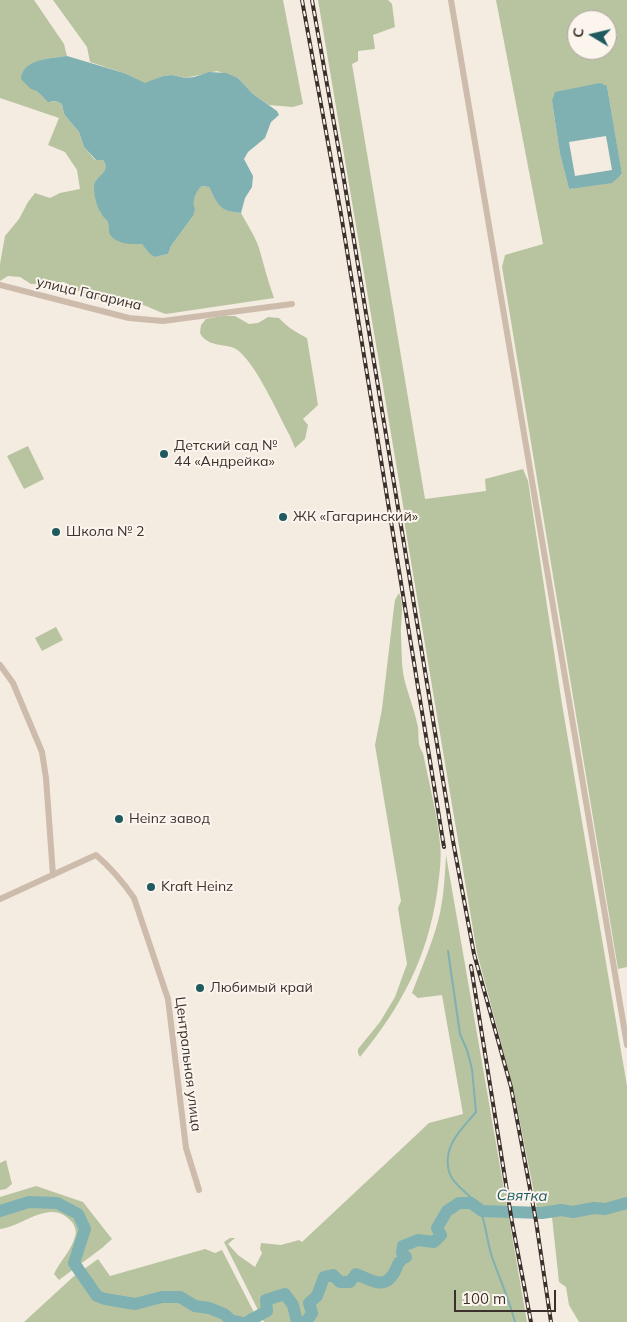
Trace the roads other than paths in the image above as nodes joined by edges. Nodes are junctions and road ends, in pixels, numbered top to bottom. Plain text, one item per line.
1 (451, 0) edge
2 (0, 285) edge
3 (292, 304) dead end
4 (0, 665) edge
5 (53, 875) junction
6 (0, 899) edge
7 (627, 1045) edge
8 (199, 1190) dead end

1 - 7 street
2 - 3 street, улица Гагарина
4 - 5 street
5 - 6 street, Центральная улица
5 - 8 street, Центральная улица

